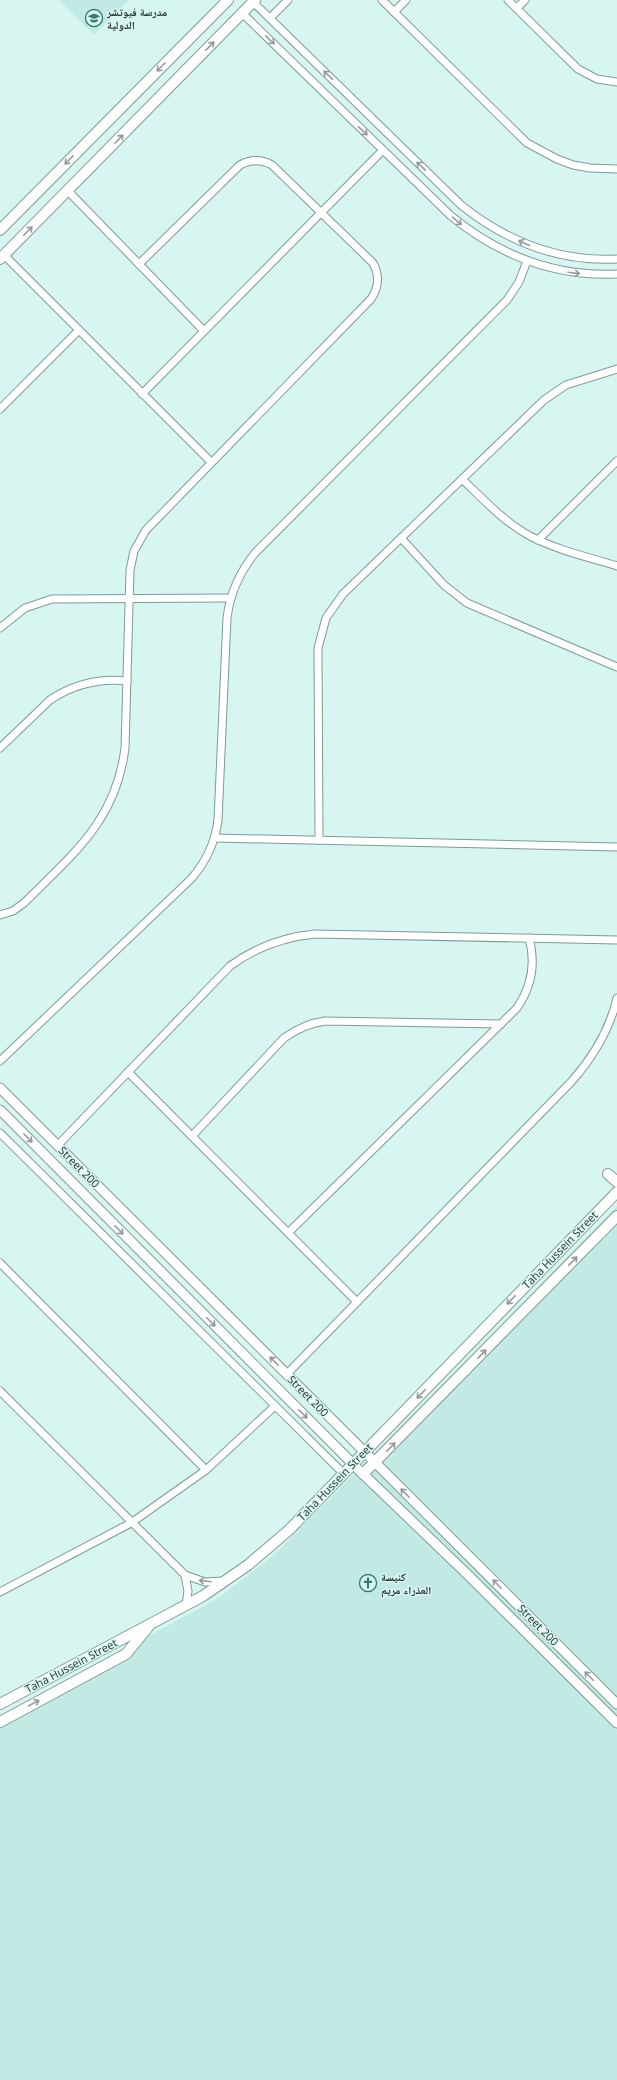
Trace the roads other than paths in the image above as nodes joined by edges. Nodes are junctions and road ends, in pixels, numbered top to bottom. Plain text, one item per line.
1 (228, 0) edge
2 (288, 0) edge
3 (382, 0) edge
4 (406, 0) edge
5 (508, 0) edge
6 (525, 0) edge
7 (254, 1) edge
8 (517, 8) junction
9 (394, 12) junction
10 (242, 13) junction
11 (270, 18) junction
12 (617, 82) edge
13 (383, 150) junction
14 (617, 169) edge
15 (68, 191) junction
16 (321, 213) junction
17 (0, 230) edge
18 (2, 257) edge
19 (617, 259) edge
20 (527, 261) junction
21 (139, 264) junction
22 (617, 274) edge
23 (79, 330) junction
24 (204, 331) junction
25 (617, 369) edge
26 (142, 394) junction
27 (0, 409) edge
28 (617, 461) edge
29 (211, 462) junction
30 (462, 479) junction
31 (401, 538) junction
32 (538, 540) junction
33 (617, 566) edge
34 (129, 598) junction
35 (230, 598) junction
36 (0, 628) edge
37 (617, 667) edge
38 (127, 681) junction
39 (0, 748) edge
40 (215, 838) junction
41 (319, 840) junction
42 (617, 847) edge
43 (0, 915) edge
44 (529, 938) junction
45 (617, 940) edge
46 (617, 998) edge
47 (501, 1024) junction
48 (0, 1061) edge
49 (128, 1072) junction
50 (0, 1088) edge
51 (0, 1110) edge
52 (0, 1133) edge
53 (192, 1136) junction
54 (58, 1145) junction
55 (608, 1174) dead end
56 (617, 1182) edge
57 (617, 1192) edge
58 (617, 1216) edge
59 (288, 1233) junction
60 (0, 1263) edge
61 (357, 1302) junction
62 (287, 1374) junction
63 (0, 1392) edge
64 (275, 1406) junction
65 (365, 1452) junction
66 (375, 1462) junction
67 (353, 1464) junction
68 (206, 1470) junction
69 (344, 1474) junction
70 (363, 1474) junction
71 (131, 1523) junction
72 (185, 1576) junction
73 (226, 1581) junction
74 (0, 1592) edge
75 (186, 1606) junction
76 (150, 1624) junction
77 (0, 1704) edge
78 (617, 1704) edge
79 (0, 1722) edge
80 (617, 1723) edge

1 -> 17 main road
2 - 11 street
3 - 9 street
4 - 9 street
5 - 8 street
6 - 8 street
7 - 10 main road
7 - 11 street
8 - 12 street
9 - 14 street
10 -> 13 street
15 -> 10 main road
19 -> 11 street
13 - 16 street
13 -> 20 street
18 -> 15 main road
15 - 21 street
16 - 21 street
16 - 24 street
16 - 29 street
18 - 23 street
20 -> 22 street
20 - 35 street
21 - 24 street
23 - 26 street
23 - 27 street
24 - 26 street
25 - 30 street
26 - 29 street
28 - 32 street
29 - 34 street
30 - 31 street
30 - 32 street
31 - 37 street
31 - 41 street
32 - 33 street
34 - 35 street
34 - 36 street
34 - 38 street
35 - 40 street
38 - 39 street
38 - 43 street
40 - 41 street
40 - 48 street
41 - 42 street
44 - 45 street
44 - 47 street
44 - 49 street
46 - 61 street
47 - 53 street
47 - 59 street
49 - 53 street
49 - 54 street
50 - 54 street, Street 200
51 -> 67 street, Street 200
52 - 64 street
53 - 59 street
62 -> 54 street, Street 200
55 - 56 main road
57 -> 65 main road, Taha Hussein Street
66 -> 58 main road, Taha Hussein Street
59 - 61 street
60 - 68 street
61 - 62 street
62 - 65 street, Street 200
63 - 71 street
64 - 68 street
64 - 69 street
65 - 66 street, Street 200
65 - 67 main road, Taha Hussein Street
66 - 70 main road, Taha Hussein Street
78 -> 66 street, Street 200
67 - 69 main road, Taha Hussein Street
67 - 70 street, Street 200
68 - 71 street
69 - 73 main road, Taha Hussein Street
70 - 80 street, Street 200
71 - 72 street
71 - 74 street
73 -> 72 street
72 - 75 street
73 - 75 main road, Taha Hussein Street
75 - 76 main road, Taha Hussein Street
76 - 77 main road, Taha Hussein Street
79 -> 76 main road, Taha Hussein Street

